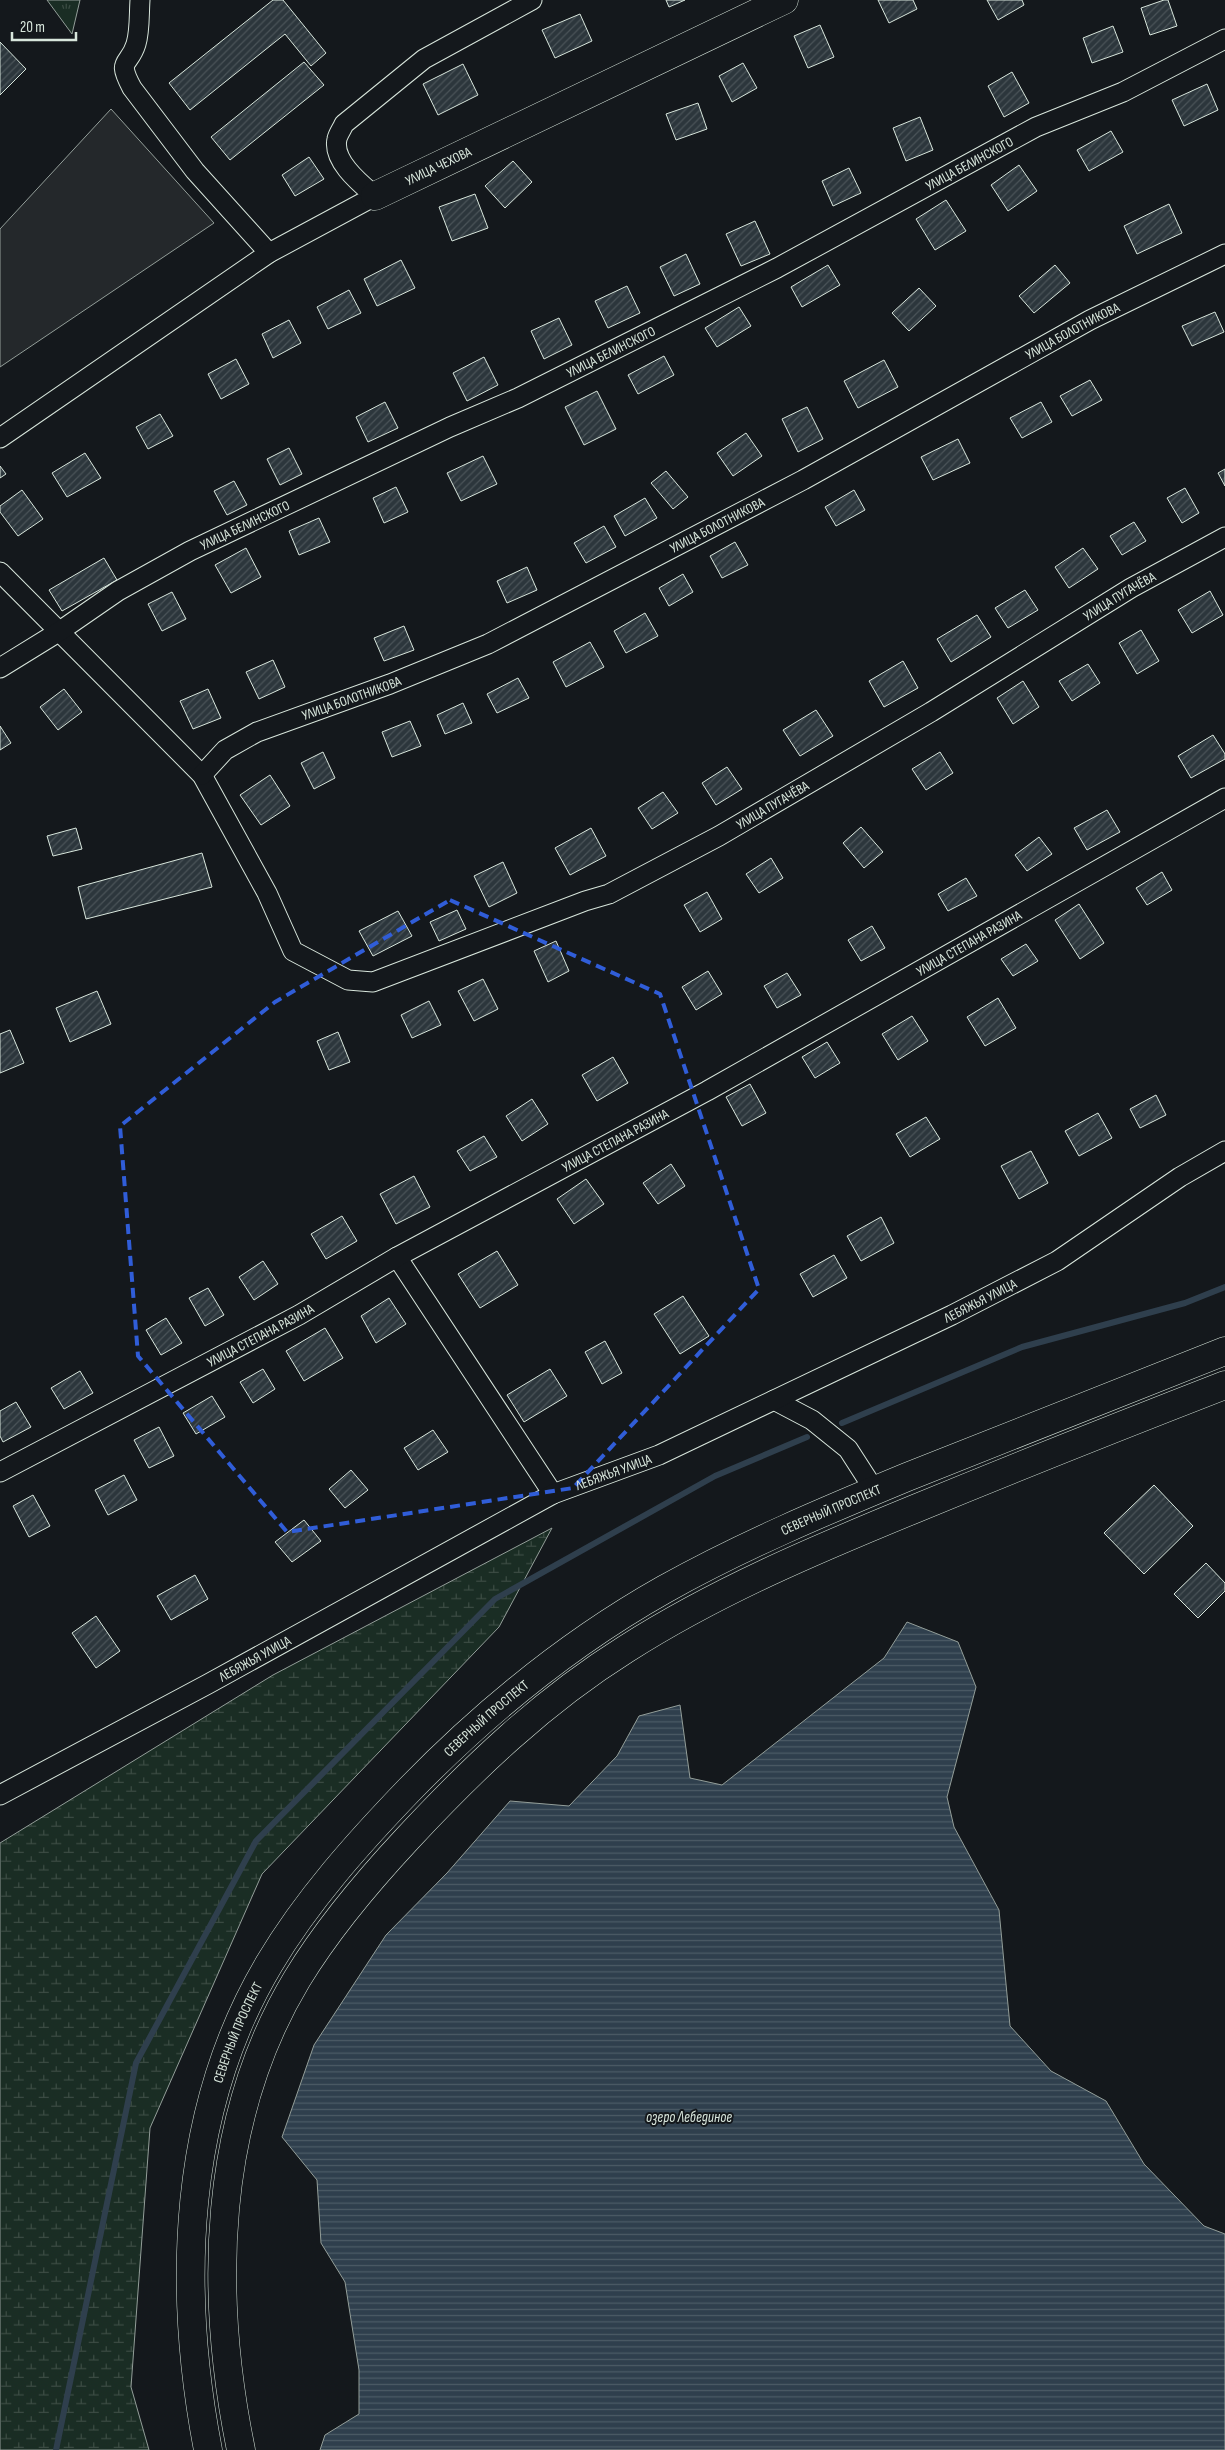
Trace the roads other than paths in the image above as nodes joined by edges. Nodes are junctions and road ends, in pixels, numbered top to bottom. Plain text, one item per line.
1 (140, 0) edge
2 (532, 0) edge
3 (784, 0) edge
4 (1225, 39) edge
5 (375, 196) junction
6 (269, 253) junction
7 (1225, 254) edge
8 (0, 438) edge
9 (1225, 537) edge
10 (0, 572) edge
11 (60, 631) junction
12 (0, 668) edge
13 (202, 775) junction
14 (1225, 798) edge
15 (1225, 1151) edge
16 (397, 1257) junction
17 (1225, 1351) edge
18 (1225, 1385) edge
19 (774, 1400) junction
20 (0, 1472) edge
21 (874, 1491) junction
22 (553, 1494) junction
23 (0, 1795) edge
24 (208, 2450) edge
25 (241, 2450) edge

1 - 6 street
2 - 5 street
3 - 5 main road, УЛИЦА ЧЕХОВА
4 - 11 street, УЛИЦА БЕЛИНСКОГО
5 - 6 street
6 - 8 street
7 - 13 street, УЛИЦА БОЛОТНИКОВА
9 - 13 street, УЛИЦА ПУГАЧЁВА
10 - 11 street
11 - 12 street, УЛИЦА БЕЛИНСКОГО
11 - 13 street
14 - 16 street, УЛИЦА СТЕПАНА РАЗИНА
15 - 19 street, ЛЕБЯЖЬЯ УЛИЦА
16 - 20 street, УЛИЦА СТЕПАНА РАЗИНА
16 - 22 street
17 - 21 main road, СЕВЕРНЫЙ ПРОСПЕКТ
18 - 25 main road, СЕВЕРНЫЙ ПРОСПЕКТ
19 - 21 street
19 - 22 street, ЛЕБЯЖЬЯ УЛИЦА
21 - 24 main road, СЕВЕРНЫЙ ПРОСПЕКТ
22 - 23 street, ЛЕБЯЖЬЯ УЛИЦА

